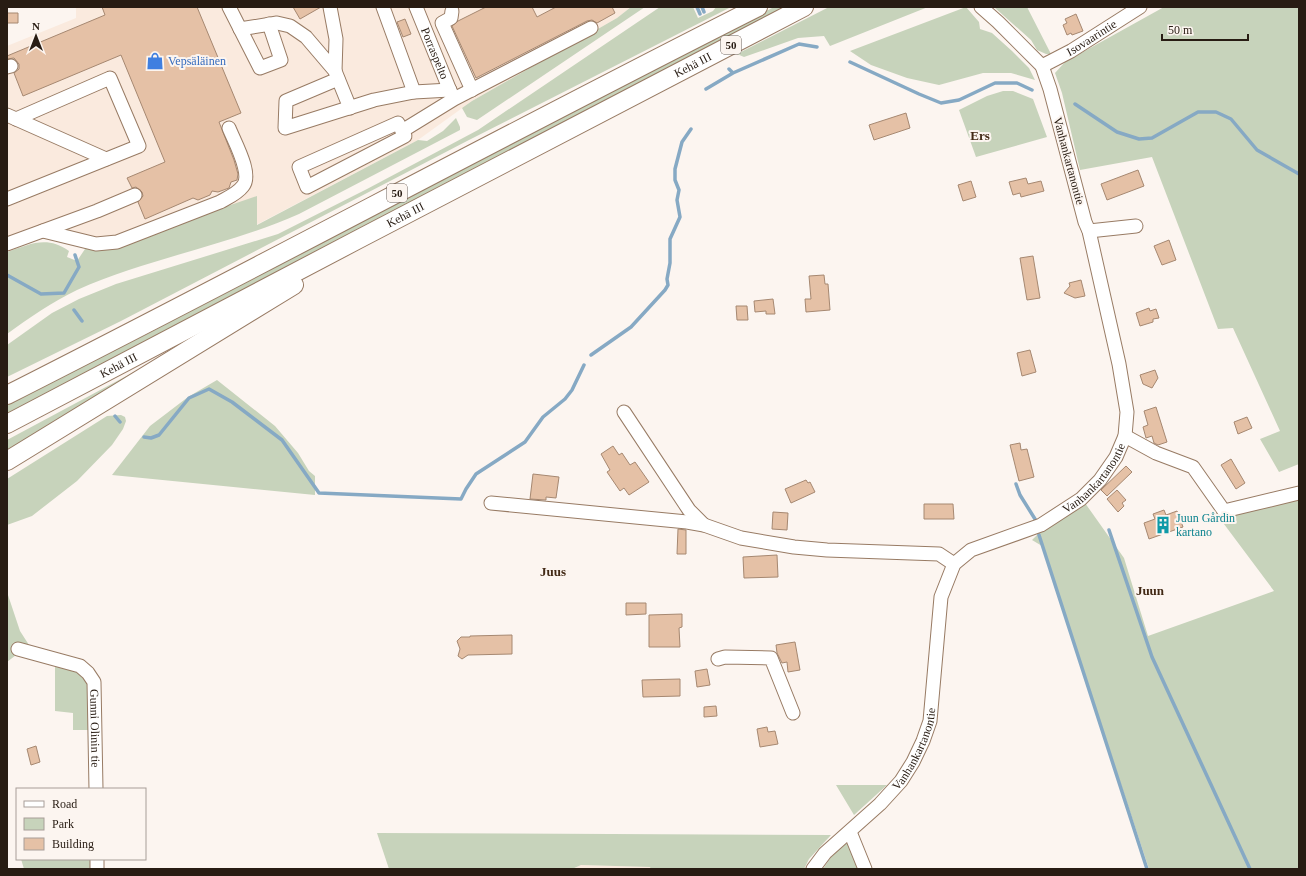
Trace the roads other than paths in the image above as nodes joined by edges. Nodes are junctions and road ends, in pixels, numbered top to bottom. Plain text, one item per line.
1 (230, 7) edge
2 (330, 7) edge
3 (384, 7) edge
4 (416, 7) edge
5 (758, 7) edge
6 (804, 7) edge
7 (981, 7) edge
8 (1140, 7) edge
9 (453, 8) edge
10 (270, 24) junction
11 (591, 28) dead end
12 (240, 29) junction
13 (1042, 66) junction
14 (463, 69) junction
15 (336, 75) junction
16 (449, 89) junction
17 (472, 90) junction
18 (414, 92) junction
19 (350, 108) junction
20 (11, 117) edge
21 (229, 128) dead end
22 (402, 131) junction
23 (106, 159) junction
24 (135, 195) dead end
25 (7, 199) edge
26 (1136, 226) dead end
27 (43, 231) junction
28 (1089, 231) junction
29 (357, 240) junction
30 (7, 244) edge
31 (7, 395) edge
32 (624, 412) dead end
33 (7, 424) edge
34 (1124, 436) junction
35 (7, 461) edge
36 (1299, 493) edge
37 (491, 503) dead end
38 (704, 525) junction
39 (954, 564) junction
40 (18, 649) dead end
41 (718, 659) dead end
42 (793, 713) dead end
43 (96, 788) edge
44 (850, 832) junction
45 (813, 869) edge
46 (865, 869) edge

1 - 12 street
2 - 15 street
3 - 18 street
4 - 16 street, Porraspelto
5 - 31 highway, Kehä III / 50
6 - 29 highway, Kehä III / 50
7 - 13 street, Vanhankartanontie
8 - 13 street, Isovaarintie
9 - 14 street
10 - 12 street
10 - 12 street
10 - 15 street
11 - 17 street
13 - 28 street, Vanhankartanontie
14 - 16 street
14 - 17 street
15 - 19 street
15 - 19 street
16 - 17 street
16 - 18 street
16 - 22 street
18 - 19 street
20 - 23 street
20 - 23 street
21 - 27 street
22 - 22 street
23 - 25 street
24 - 27 street
26 - 28 street
27 - 30 street
28 - 34 street, Vanhankartanontie
29 - 33 highway, Kehä III / 50
29 - 35 highway
32 - 38 street
34 - 36 street
34 - 39 street, Vanhankartanontie
37 - 38 street
38 - 39 street
39 - 44 street, Vanhankartanontie
40 - 43 street, Gunni Olinin tie
41 - 42 street
44 - 45 street, Vanhankartanontie
44 - 46 street

